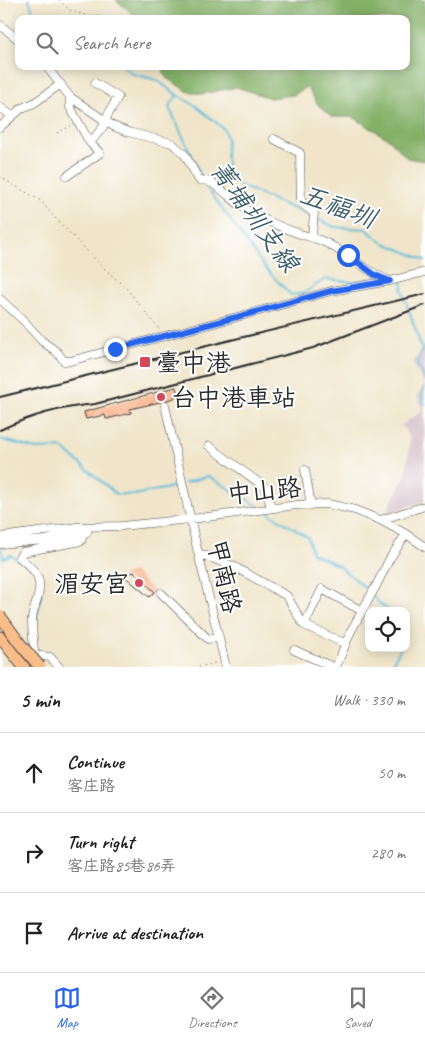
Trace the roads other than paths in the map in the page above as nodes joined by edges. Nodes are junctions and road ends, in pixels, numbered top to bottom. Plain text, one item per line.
1 (0, 25) edge
2 (15, 37) edge
3 (51, 70) edge
4 (95, 83) dead end
5 (61, 84) junction
6 (70, 97) junction
7 (0, 107) edge
8 (12, 116) junction
9 (105, 120) junction
10 (0, 127) edge
11 (274, 139) dead end
12 (90, 143) junction
13 (67, 176) dead end
14 (312, 238) junction
15 (425, 272) edge
16 (390, 281) junction
17 (0, 299) edge
18 (165, 406) dead end
19 (209, 446) dead end
20 (305, 470) dead end
21 (311, 505) junction
22 (425, 506) edge
23 (271, 508) junction
24 (191, 520) junction
25 (380, 520) junction
26 (121, 526) junction
27 (84, 532) junction
28 (406, 534) junction
29 (0, 537) edge
30 (0, 544) edge
31 (425, 547) edge
32 (198, 553) junction
33 (161, 593) dead end
34 (362, 611) junction
35 (0, 616) edge
36 (304, 625) junction
37 (0, 637) edge
38 (219, 637) junction
39 (346, 644) junction
40 (294, 650) dead end
41 (35, 655) junction
42 (226, 664) edge
43 (24, 667) edge
44 (35, 667) edge
45 (40, 667) edge
46 (59, 667) edge
47 (334, 667) edge

1 - 2 street
3 - 5 street
4 - 9 street
5 - 6 street
5 - 8 street
6 - 9 street
6 - 12 street
7 - 8 street
8 - 10 street
9 - 12 street
9 - 14 street
11 - 14 street
12 - 13 street
14 - 16 street
15 - 16 street
16 - 17 street
18 - 24 street, 甲南路
19 - 23 street
20 - 21 street
21 - 23 street, 中山路
21 - 25 street, 中山路
22 - 25 street
23 - 24 street, 中山路
24 - 26 street, 中山路
24 - 32 street, 甲南路
25 - 28 street, 中山路
26 - 27 street
26 - 29 street
27 - 30 street
27 - 41 street
28 - 31 street, 中山路
28 - 34 street
32 - 36 street
32 - 38 street, 甲南路
33 - 38 street
34 - 36 street
34 - 39 street
35 - 45 highway, bridge
36 - 39 street
37 - 43 highway
38 - 42 street, 甲南路
39 - 47 street
40 - 47 street
41 - 44 street
41 - 46 street

